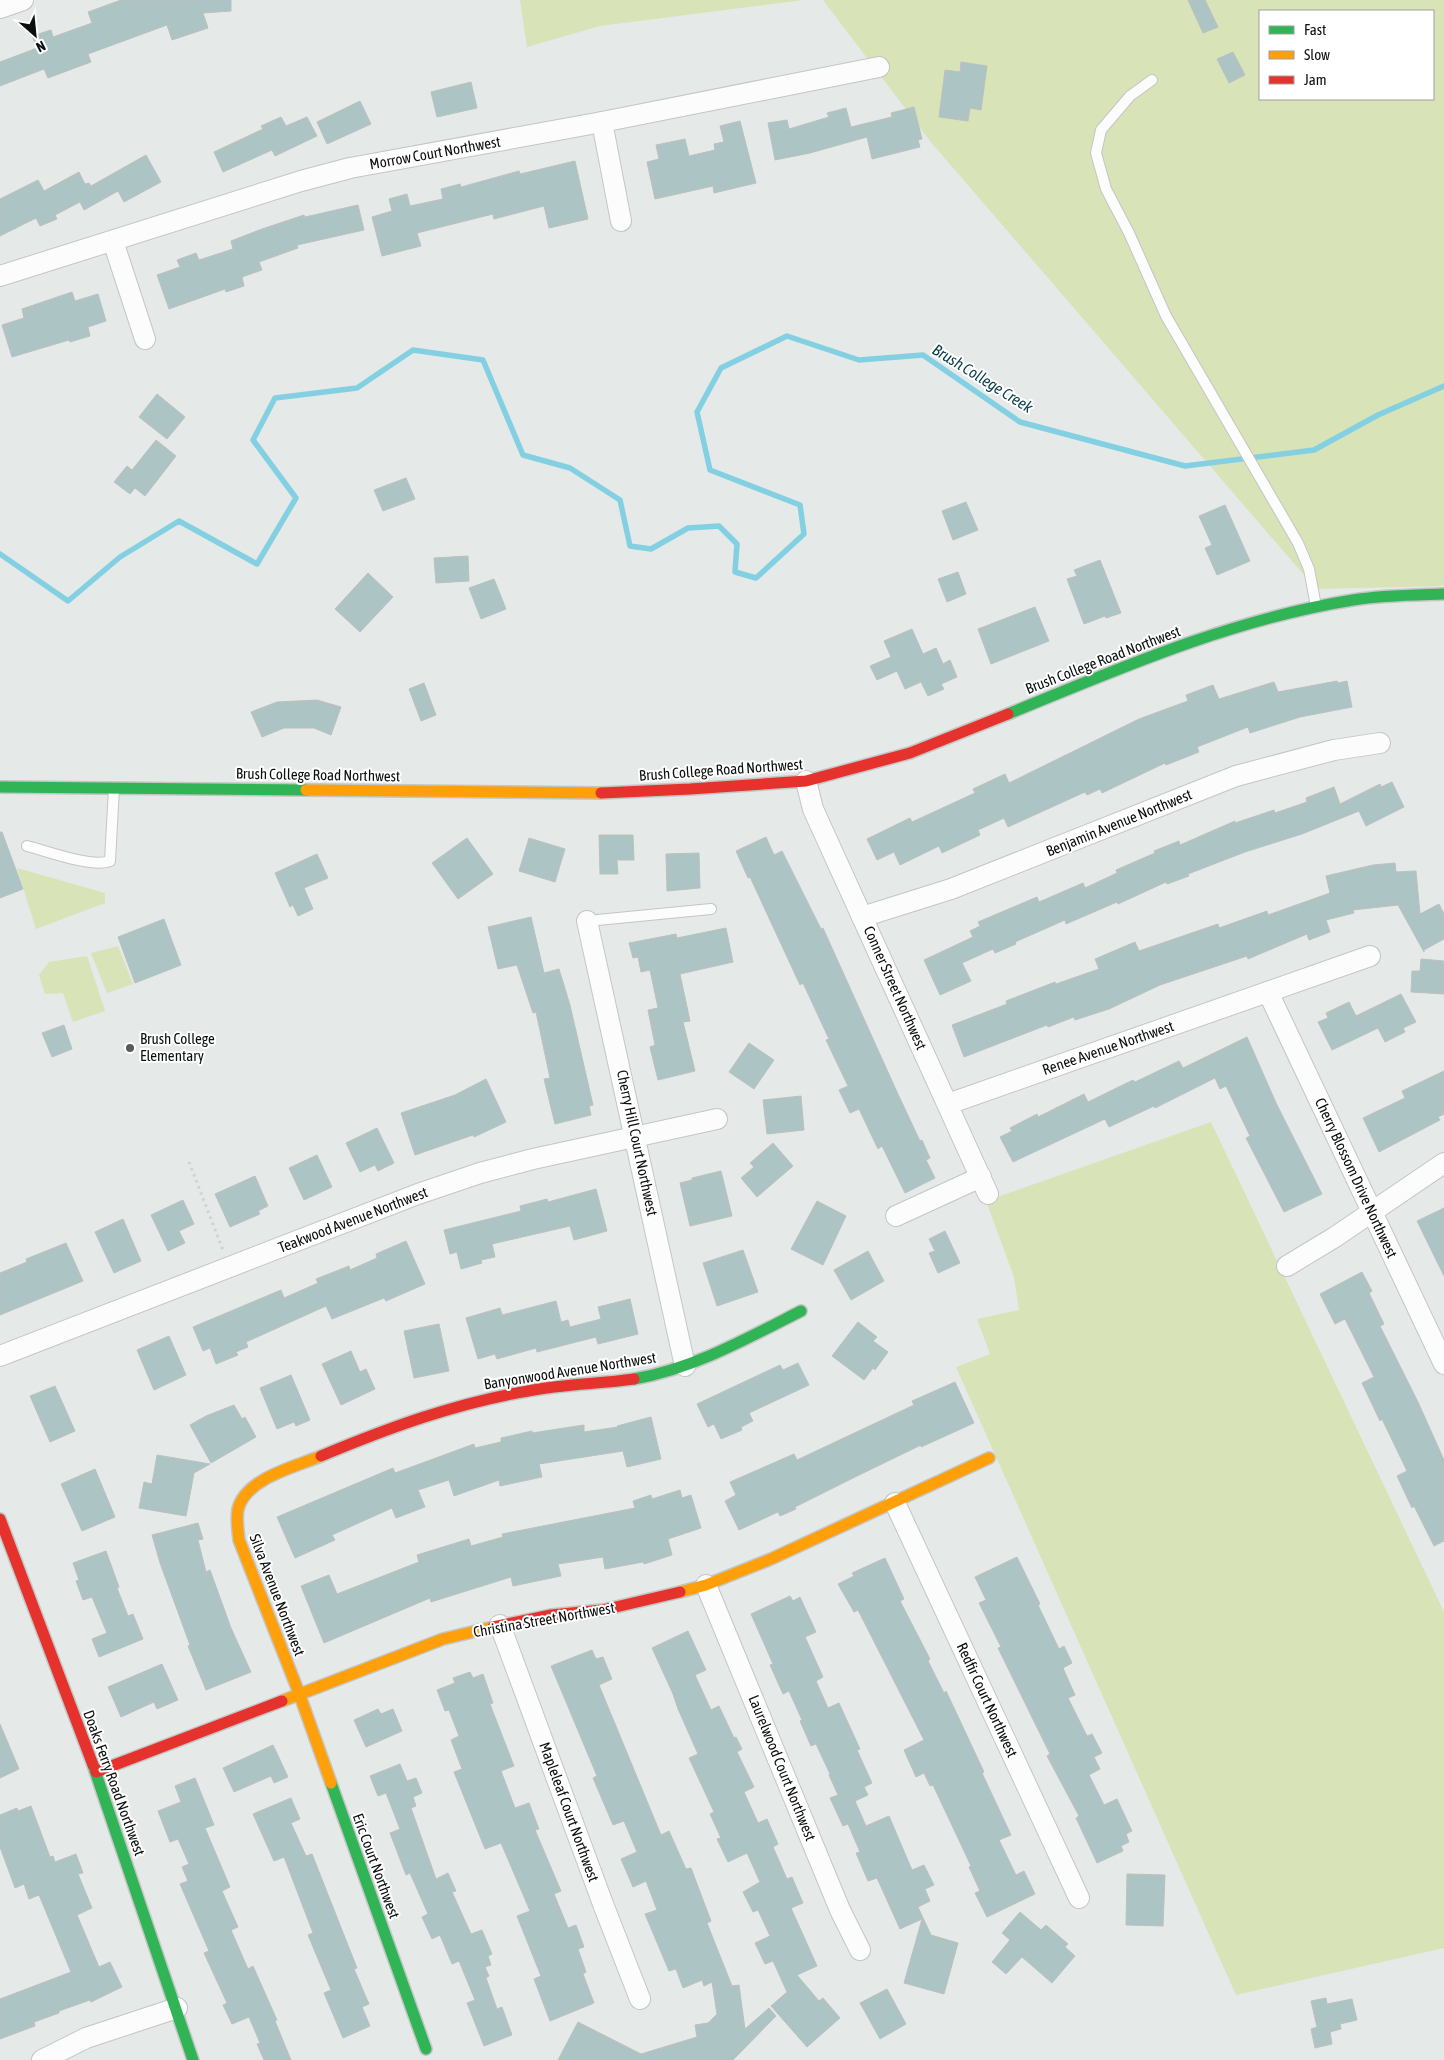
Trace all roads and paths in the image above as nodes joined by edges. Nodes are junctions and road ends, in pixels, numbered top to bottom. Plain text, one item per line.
1 (23, 0) edge
2 (0, 8) edge
3 (880, 67) dead end
4 (1152, 80) dead end
5 (602, 122) junction
6 (621, 221) dead end
7 (113, 241) junction
8 (0, 276) edge
9 (145, 340) dead end
10 (1444, 594) edge
11 (1316, 607) junction
12 (1380, 743) dead end
13 (806, 781) junction
14 (0, 787) edge
15 (114, 787) junction
16 (27, 846) dead end
17 (710, 909) dead end
18 (862, 917) junction
19 (587, 920) joint
20 (1370, 956) dead end
21 (1268, 992) junction
22 (948, 1104) junction
23 (717, 1119) dead end
24 (635, 1136) junction
25 (190, 1162) dead end
26 (1444, 1162) edge
27 (1372, 1212) junction
28 (896, 1216) dead end
29 (1287, 1266) dead end
30 (230, 1267) junction
31 (802, 1311) dead end
32 (0, 1356) edge
33 (1444, 1364) edge
34 (685, 1366) junction
35 (989, 1458) dead end
36 (895, 1503) junction
37 (237, 1506) joint
38 (0, 1519) edge
39 (706, 1585) junction
40 (500, 1625) junction
41 (298, 1693) junction
42 (96, 1772) junction
43 (1079, 1898) dead end
44 (860, 1950) dead end
45 (640, 1998) dead end
46 (177, 2008) junction
47 (426, 2048) dead end
48 (42, 2060) edge
49 (193, 2060) edge

1 - 2 street
3 - 5 street, Morrow Court Northwest
4 - 11 lane
5 - 6 street
5 - 7 street, Morrow Court Northwest
7 - 8 street, Morrow Court Northwest
7 - 9 street
10 - 11 street, Brush College Road Northwest
11 - 13 street, Brush College Road Northwest
12 - 18 street, Benjamin Avenue Northwest
13 - 15 street, Brush College Road Northwest
13 - 18 street, Conner Street Northwest
14 - 15 street, Brush College Road Northwest
15 - 16 lane
17 - 19 lane
18 - 22 street, Conner Street Northwest
19 - 24 street, Cherry Hill Court Northwest
20 - 21 street, Renee Avenue Northwest
21 - 22 street, Renee Avenue Northwest
21 - 27 street, Cherry Blossom Drive Northwest
22 - 28 street, Conner Street Northwest
23 - 24 street, Teakwood Avenue Northwest
24 - 30 street, Teakwood Avenue Northwest
24 - 34 street, Cherry Hill Court Northwest
25 - 30 path
26 - 27 street
27 - 29 street
27 - 33 street, Cherry Blossom Drive Northwest
30 - 32 street, Teakwood Avenue Northwest
31 - 34 street, Banyonwood Avenue Northwest
34 - 37 street, Banyonwood Avenue Northwest
35 - 36 street, Christina Street Northwest
36 - 39 street, Christina Street Northwest
36 - 43 street, Redfir Court Northwest
37 - 41 street, Silva Avenue Northwest
38 - 42 street, Doaks Ferry Road Northwest
39 - 40 street, Christina Street Northwest
39 - 44 street, Laurelwood Court Northwest
40 - 41 street, Christina Street Northwest
40 - 45 street, Mapleleaf Court Northwest
41 - 42 street, Christina Street Northwest
41 - 47 street, Eric Court Northwest
42 - 46 street, Doaks Ferry Road Northwest
46 - 48 street
46 - 49 street, Doaks Ferry Road Northwest

